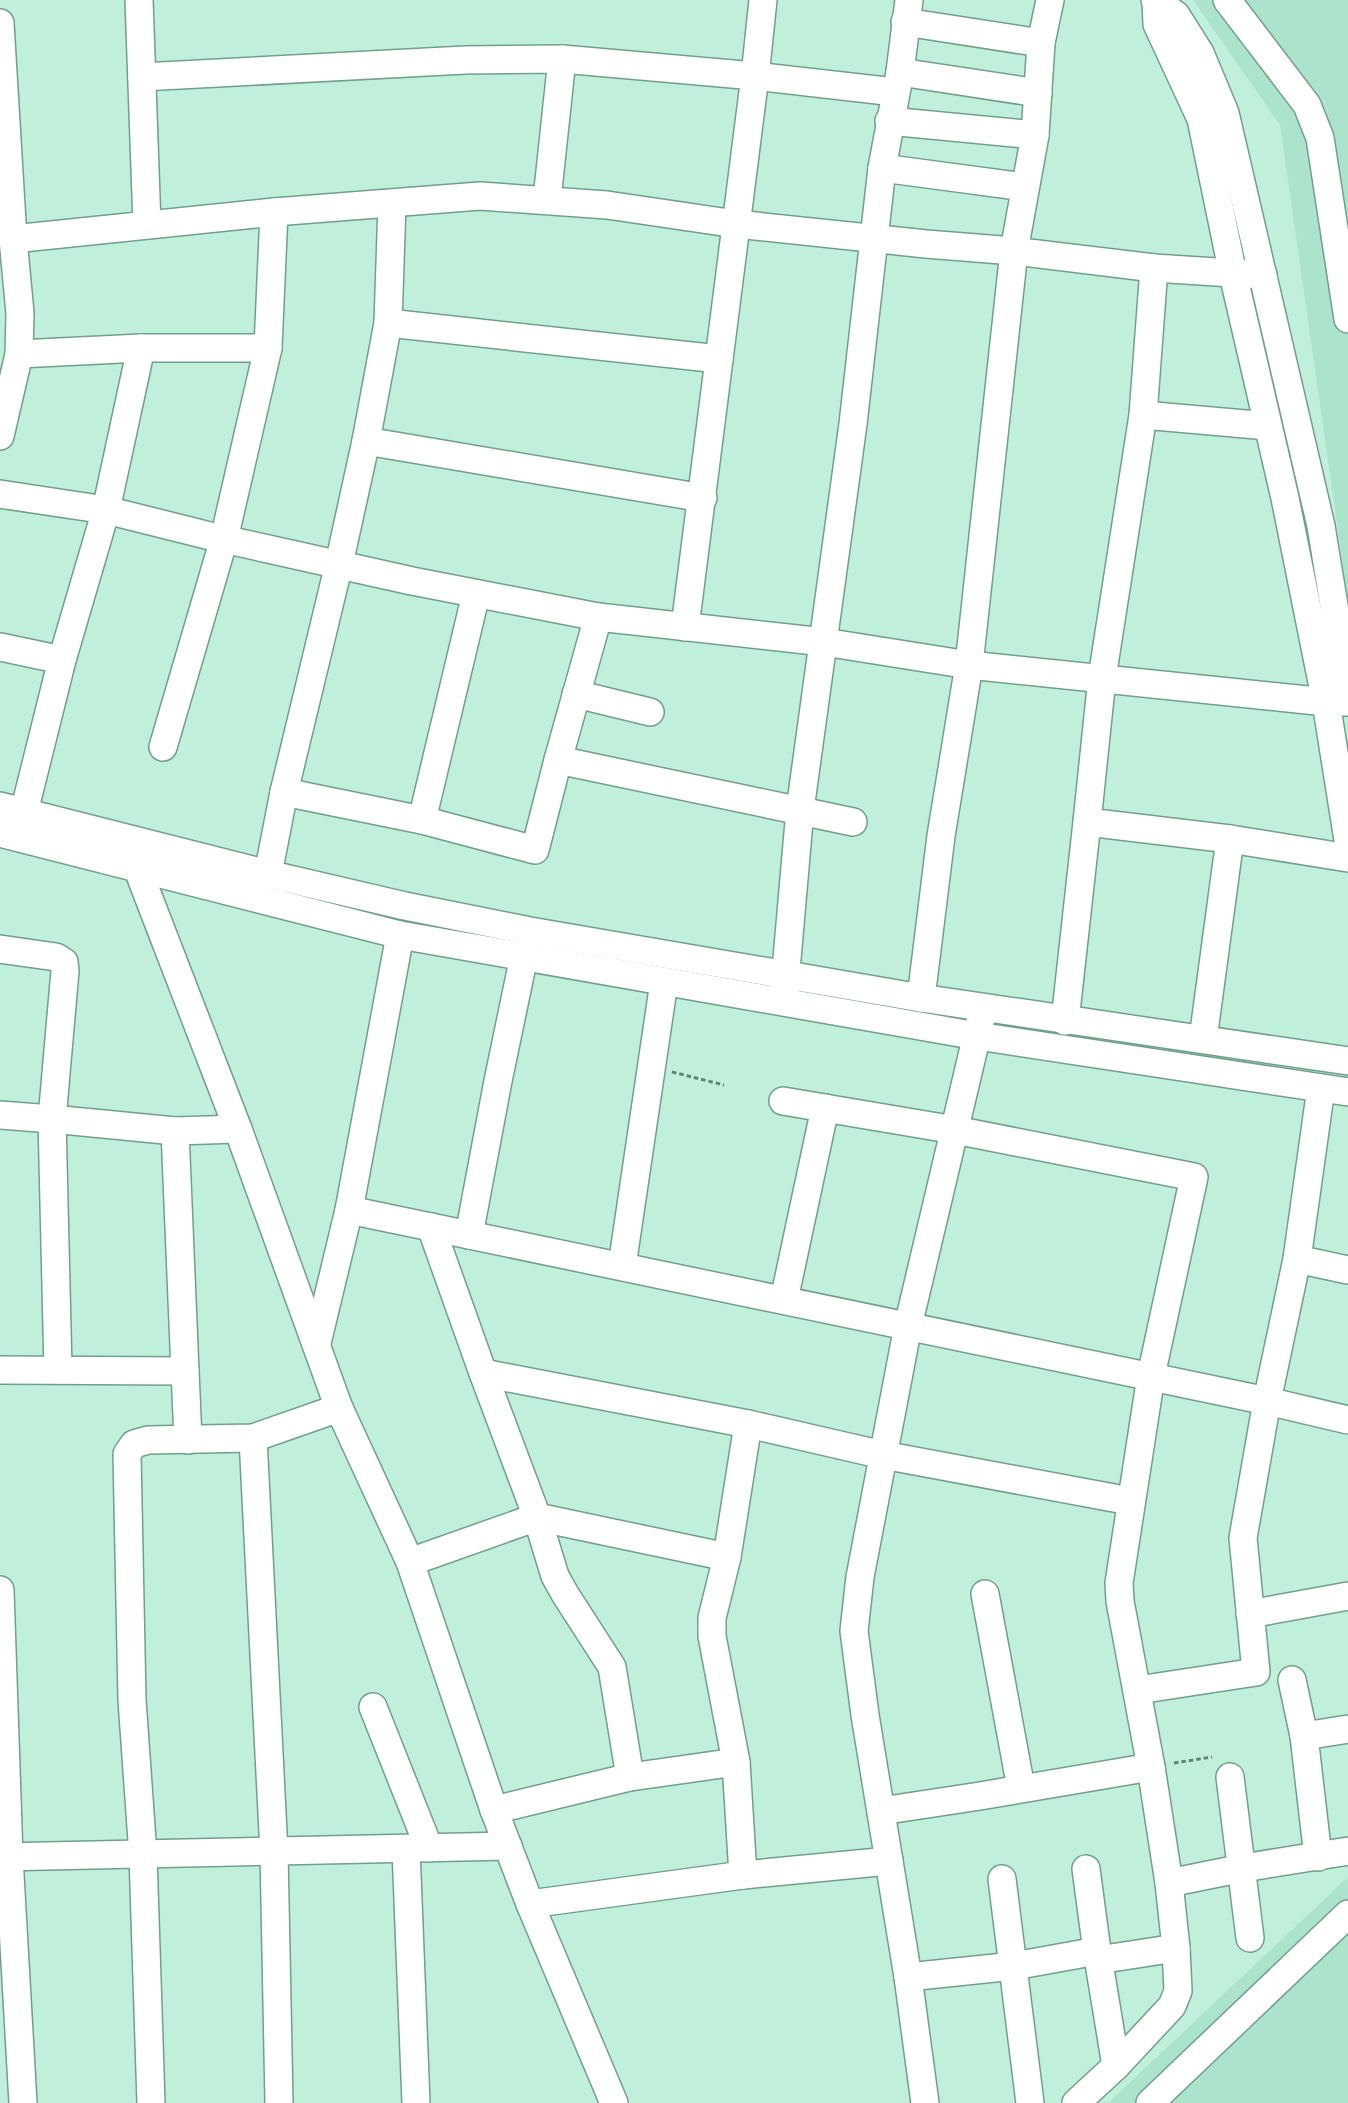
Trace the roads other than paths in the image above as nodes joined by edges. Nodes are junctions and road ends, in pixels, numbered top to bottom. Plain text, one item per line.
1 (139, 0) edge
2 (763, 0) edge
3 (1050, 0) edge
4 (1155, 0) edge
5 (1227, 0) edge
6 (907, 11) edge
7 (0, 36) edge
8 (1041, 43) junction
9 (562, 59) junction
10 (755, 76) junction
11 (142, 77) junction
12 (897, 82) junction
13 (1038, 93) junction
14 (889, 121) junction
15 (1035, 135) junction
16 (882, 168) junction
17 (1025, 187) junction
18 (547, 199) junction
19 (392, 204) junction
20 (274, 212) junction
21 (736, 224) junction
22 (147, 225) junction
23 (874, 237) junction
24 (13, 239) junction
25 (1014, 251) junction
26 (1154, 268) junction
27 (1233, 274) junction
28 (1263, 275) junction
29 (1348, 318) edge
30 (388, 323) junction
31 (141, 348) junction
32 (267, 348) junction
33 (19, 354) junction
34 (719, 359) junction
35 (1143, 415) junction
36 (1269, 426) junction
37 (0, 436) edge
38 (366, 441) junction
39 (0, 494) edge
40 (703, 498) junction
41 (106, 510) junction
42 (224, 539) junction
43 (339, 564) junction
44 (476, 594) junction
45 (598, 617) junction
46 (685, 627) junction
47 (824, 642) junction
48 (0, 647) edge
49 (62, 660) junction
50 (969, 664) junction
51 (1102, 678) junction
52 (576, 694) junction
53 (1341, 698) edge
54 (650, 712) dead end
55 (163, 747) dead end
56 (558, 760) junction
57 (284, 792) junction
58 (12, 809) edge
59 (800, 810) junction
60 (422, 820) junction
61 (854, 822) dead end
62 (1087, 822) junction
63 (0, 833) edge
64 (126, 839) junction
65 (1230, 839) junction
66 (1348, 840) edge
67 (1348, 858) edge
68 (137, 869) junction
69 (268, 874) junction
70 (400, 935) junction
71 (0, 950) edge
72 (524, 956) junction
73 (786, 976) junction
74 (664, 982) junction
75 (921, 998) junction
76 (783, 1003) junction
77 (983, 1008) junction
78 (1065, 1021) junction
79 (977, 1036) junction
80 (1203, 1039) junction
81 (1348, 1061) edge
82 (1321, 1088) junction
83 (1348, 1092) edge
84 (783, 1101) dead end
85 (825, 1108) junction
86 (0, 1115) edge
87 (52, 1119) junction
88 (238, 1129) junction
89 (955, 1130) junction
90 (175, 1131) junction
91 (349, 1210) junction
92 (431, 1227) junction
93 (469, 1235) junction
94 (1297, 1259) junction
95 (622, 1266) junction
96 (1348, 1270) edge
97 (784, 1300) junction
98 (908, 1326) junction
99 (317, 1343) junction
100 (0, 1370) edge
101 (58, 1370) junction
102 (185, 1371) junction
103 (483, 1373) junction
104 (1151, 1376) junction
105 (1267, 1401) junction
106 (339, 1408) junction
107 (1348, 1420) edge
108 (748, 1424) junction
109 (253, 1438) junction
110 (188, 1440) junction
111 (883, 1455) junction
112 (1130, 1502) junction
113 (537, 1517) junction
114 (727, 1557) junction
115 (410, 1563) junction
116 (0, 1590) edge
117 (985, 1594) dead end
118 (1348, 1596) edge
119 (1250, 1614) junction
120 (1292, 1680) dead end
121 (1138, 1690) junction
122 (373, 1707) dead end
123 (1348, 1729) edge
124 (1304, 1736) junction
125 (736, 1762) junction
126 (1151, 1767) junction
127 (630, 1777) junction
128 (1230, 1777) dead end
129 (1021, 1788) junction
130 (494, 1810) junction
131 (881, 1810) junction
132 (508, 1846) junction
133 (418, 1848) junction
134 (1348, 1851) edge
135 (274, 1852) junction
136 (143, 1855) junction
137 (5, 1857) edge
138 (1318, 1857) junction
139 (889, 1861) junction
140 (1243, 1868) junction
141 (1086, 1869) dead end
142 (743, 1875) junction
143 (1002, 1879) dead end
144 (1169, 1883) junction
145 (530, 1904) junction
146 (1348, 1914) edge
147 (1250, 1938) dead end
148 (1176, 1948) junction
149 (1097, 1955) junction
150 (1014, 1966) junction
151 (909, 1977) junction
152 (1116, 2067) junction
153 (23, 2103) edge
154 (151, 2103) edge
155 (279, 2103) edge
156 (416, 2103) edge
157 (614, 2103) edge
158 (926, 2103) edge
159 (1030, 2103) edge
160 (1076, 2103) edge
161 (1150, 2103) edge

1 - 11 street
2 - 10 street
3 - 8 street
4 - 27 street
4 - 28 street
5 - 29 street
6 - 8 street
6 - 12 street
7 - 24 street
8 - 13 street
9 - 10 street
9 - 11 street
9 - 18 street
10 - 12 street
10 - 21 street
11 - 22 street
12 - 13 street
12 - 14 street
13 - 15 street
14 - 15 street
14 - 16 street
15 - 17 street
16 - 17 street
16 - 23 street
17 - 25 street
18 - 19 street
18 - 21 street
19 - 20 street
19 - 30 street
20 - 22 street
20 - 32 street
21 - 23 street
21 - 34 street
22 - 24 street
23 - 25 street
23 - 47 street
24 - 33 street
25 - 26 street
25 - 50 street
26 - 27 street
26 - 35 street
27 - 28 street
27 - 36 street
28 - 53 street
30 - 34 street
30 - 38 street
31 - 32 street
31 - 33 street
31 - 41 street
32 - 42 street
33 - 37 street
34 - 40 street
35 - 36 street
35 - 51 street
36 - 53 street
38 - 40 street
38 - 43 street
39 - 41 street
40 - 46 street
41 - 42 street
41 - 49 street
42 - 43 street
42 - 55 street
43 - 44 street
43 - 57 street
44 - 45 street
44 - 60 street
45 - 46 street
45 - 52 street
46 - 47 street
47 - 50 street
47 - 59 street
48 - 49 street
49 - 58 street
50 - 51 street
50 - 75 street
51 - 53 street
51 - 62 street
52 - 54 street
52 - 56 street
53 - 66 street
56 - 59 street
56 - 60 street
57 - 60 street
57 - 69 street
58 - 64 street
59 - 61 street
59 - 73 street
62 - 65 street
62 - 78 street
63 - 68 street
64 - 68 street
64 - 69 street
65 - 67 street
65 - 80 street
68 - 70 street
68 - 88 street
69 - 73 street
70 - 72 street
70 - 91 street
71 - 87 street
72 - 74 street
72 - 93 street
73 - 75 street
73 - 76 street
74 - 76 street
74 - 95 street
75 - 77 street
76 - 79 street
77 - 78 street
77 - 79 street
78 - 80 street
79 - 82 street
79 - 89 street
80 - 81 street
82 - 83 street
82 - 94 street
84 - 85 street
85 - 89 street
85 - 97 street
86 - 87 street
87 - 90 street
87 - 101 street
88 - 90 street
88 - 99 street
89 - 98 street
89 - 104 street
90 - 102 street
91 - 92 street
91 - 99 street
92 - 93 street
92 - 103 street
93 - 95 street
94 - 96 street
94 - 105 street
95 - 97 street
97 - 98 street
98 - 104 street
98 - 111 street
99 - 106 street
100 - 101 street
101 - 102 street
102 - 110 street
103 - 108 street
103 - 113 street
104 - 105 street
104 - 112 street
105 - 107 street
105 - 119 street
106 - 109 street
106 - 115 street
108 - 111 street
108 - 114 street
109 - 110 street
109 - 135 street
110 - 136 street
111 - 112 street
111 - 131 street
112 - 121 street
113 - 114 street
113 - 115 street
113 - 127 street
114 - 125 street
115 - 130 street
116 - 137 street
117 - 129 street
118 - 119 street
119 - 121 street
120 - 124 street
121 - 126 street
122 - 133 street
123 - 124 street
124 - 138 street
125 - 127 street
125 - 142 street
126 - 129 street
126 - 144 street
127 - 130 street
128 - 140 street
129 - 131 street
130 - 132 street
131 - 139 street
132 - 133 street
132 - 145 street
133 - 135 street
133 - 156 street
134 - 138 street
135 - 136 street
135 - 155 street
136 - 137 street
136 - 154 street
137 - 153 street
138 - 140 street
139 - 142 street
139 - 151 street
140 - 144 street
140 - 147 street
141 - 149 street
142 - 145 street
143 - 150 street
144 - 148 street
145 - 157 street
146 - 161 street
148 - 149 street
148 - 152 street
149 - 150 street
149 - 152 street
150 - 151 street
150 - 159 street
151 - 158 street
152 - 160 street

